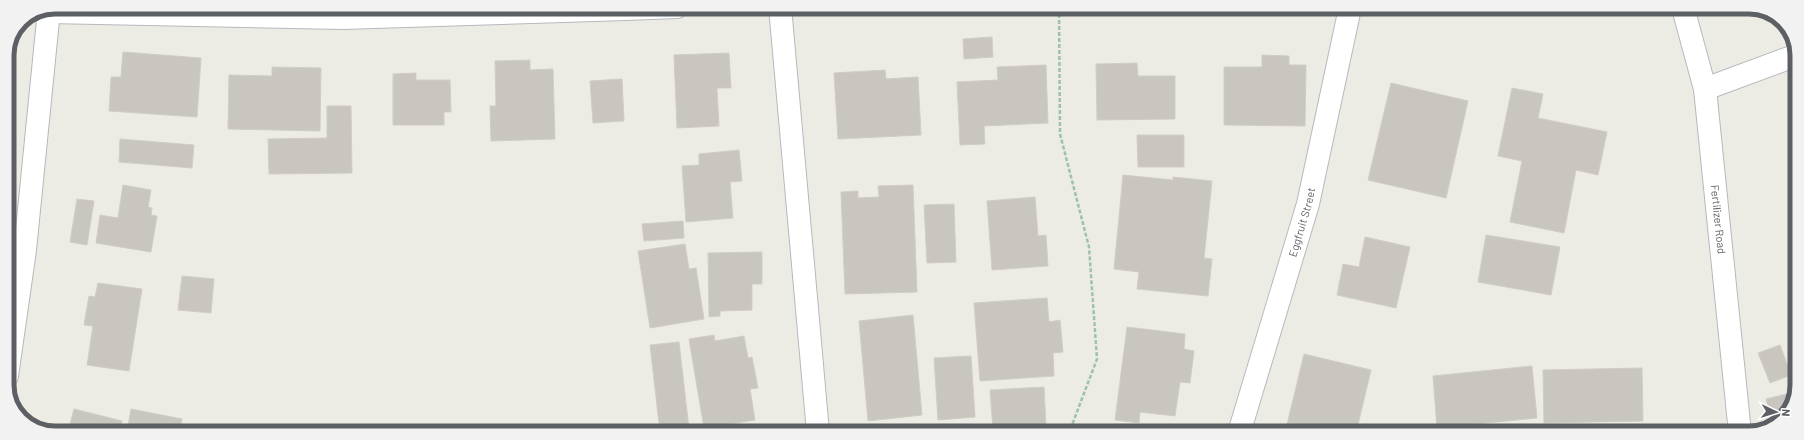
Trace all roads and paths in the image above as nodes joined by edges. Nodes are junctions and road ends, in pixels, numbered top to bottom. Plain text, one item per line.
1 (175, 14) edge
2 (456, 14) edge
3 (781, 14) edge
4 (1059, 14) edge
5 (1349, 14) edge
6 (1685, 14) edge
7 (48, 15) edge
8 (1790, 58) edge
9 (1705, 89) junction
10 (16, 249) edge
11 (14, 277) edge
12 (817, 426) edge
13 (1072, 426) edge
14 (1241, 426) edge
15 (1739, 426) edge

1 - 2 street
3 - 12 street
4 - 13 path
5 - 14 street, Eggfruit Street
6 - 9 street, Fertilizer Road
7 - 10 street
8 - 9 street
9 - 15 street, Fertilizer Road
10 - 11 street

